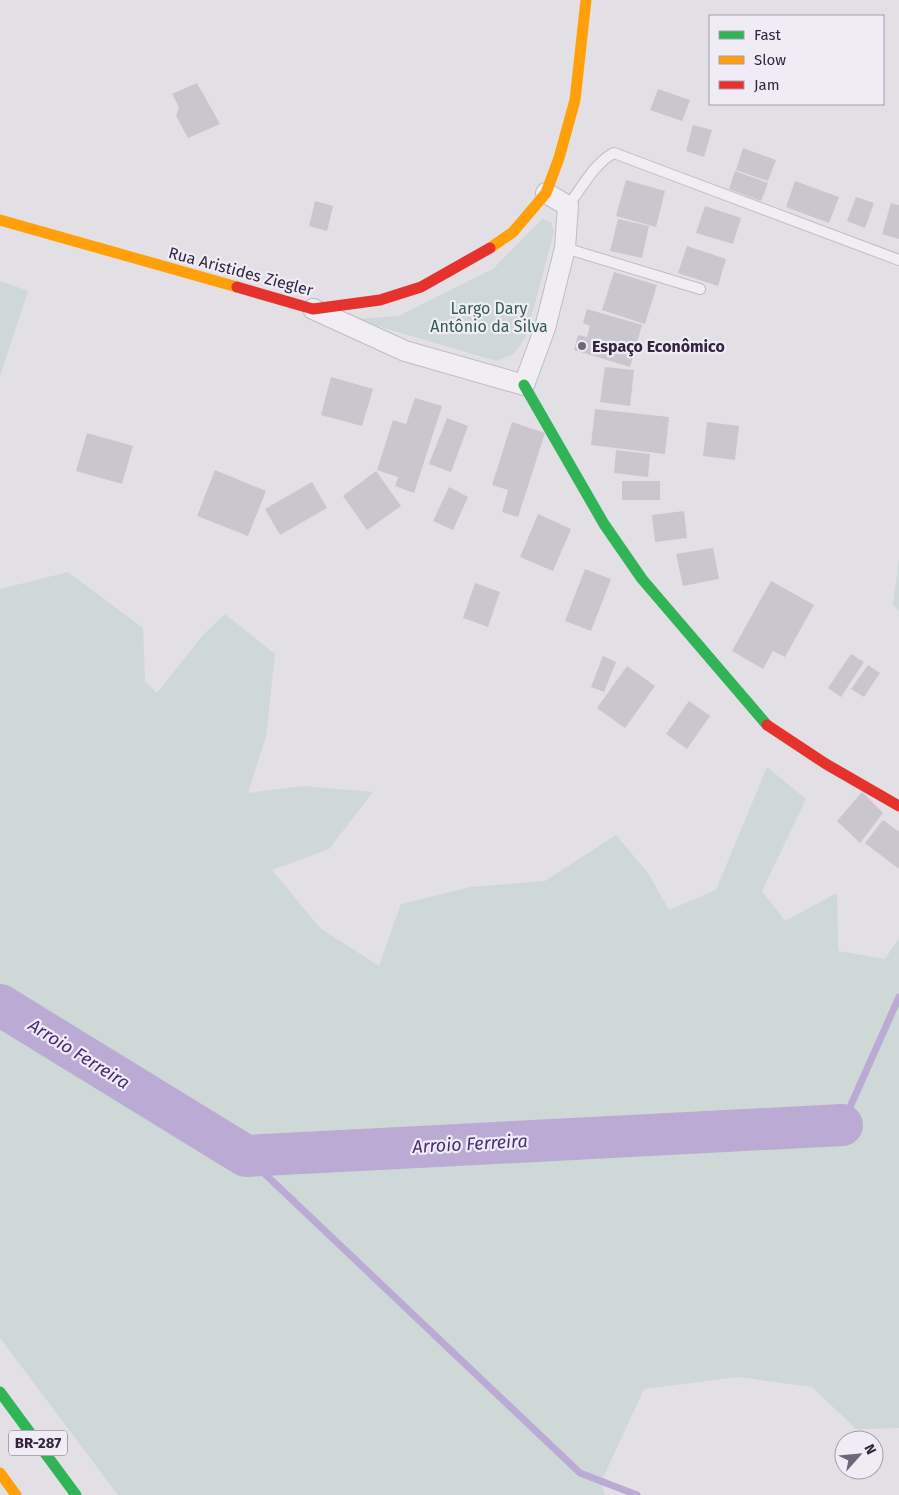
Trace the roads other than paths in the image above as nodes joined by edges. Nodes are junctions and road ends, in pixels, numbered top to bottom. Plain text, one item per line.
1 (586, 0) edge
2 (546, 192) junction
3 (568, 206) junction
4 (0, 220) edge
5 (565, 248) junction
6 (899, 260) edge
7 (700, 289) dead end
8 (313, 308) junction
9 (524, 385) junction
10 (899, 806) edge
11 (0, 1392) edge
12 (0, 1473) edge
13 (16, 1495) edge
14 (76, 1495) edge

1 - 2 main road, Rua Aristides Ziegler
2 - 3 street
2 - 8 main road, Rua Aristides Ziegler
3 - 5 street
3 - 6 lane
4 - 8 main road, Rua Aristides Ziegler
5 - 7 lane
5 - 9 street
8 - 9 street
9 - 10 main road
11 - 14 main road, BR-287
12 - 13 main road, BR-287

